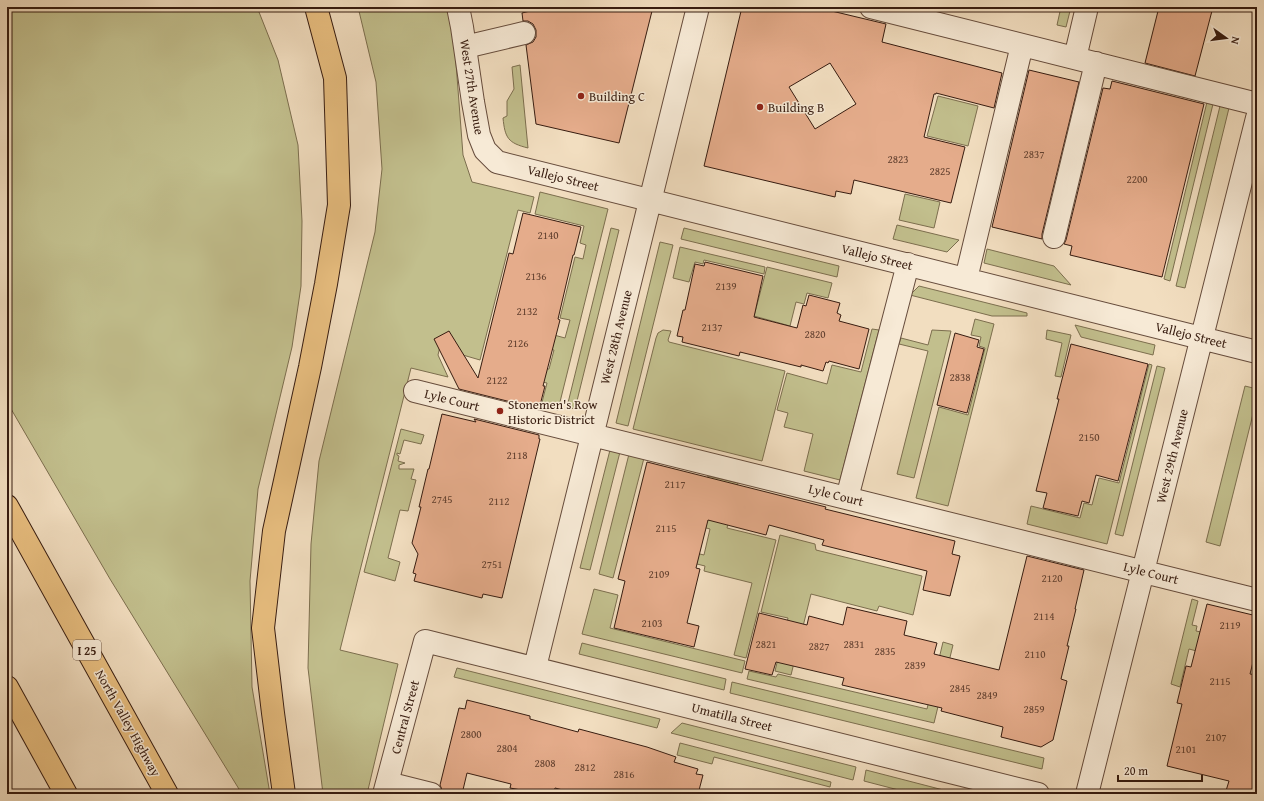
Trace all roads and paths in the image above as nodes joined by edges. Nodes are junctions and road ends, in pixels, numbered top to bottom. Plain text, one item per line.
1 (316, 7) edge
2 (458, 7) edge
3 (698, 7) edge
4 (871, 7) edge
5 (1087, 7) edge
6 (918, 13) edge
7 (524, 33) dead end
8 (1022, 45) junction
9 (465, 46) junction
10 (1075, 58) junction
11 (1096, 64) junction
12 (1257, 104) edge
13 (1257, 118) edge
14 (497, 162) joint
15 (650, 200) junction
16 (1054, 236) dead end
17 (908, 264) junction
18 (966, 279) junction
19 (1202, 338) junction
20 (1257, 352) edge
21 (415, 390) dead end
22 (592, 435) junction
23 (847, 498) junction
24 (7, 506) edge
25 (1143, 571) junction
26 (1257, 600) edge
27 (425, 641) joint
28 (535, 667) junction
29 (7, 687) edge
30 (386, 788) edge
31 (66, 794) edge
32 (167, 794) edge
33 (284, 794) edge
34 (431, 794) edge
35 (1038, 794) edge
36 (1087, 794) edge

1 - 33 highway
2 - 9 street, West 27th Avenue
3 - 15 street, West 28th Avenue
4 - 6 street
5 - 10 street
6 - 8 street
7 - 9 street
8 - 10 street
8 - 18 street
9 - 14 street, West 27th Avenue
10 - 11 street
11 - 12 street
11 - 16 street
13 - 19 street, West 29th Avenue
14 - 15 street, Vallejo Street
15 - 17 street, Vallejo Street
15 - 22 street, West 28th Avenue
17 - 18 street, Vallejo Street
17 - 23 street
18 - 19 street, Vallejo Street
19 - 20 street, Vallejo Street
19 - 25 street, West 29th Avenue
21 - 22 street, Lyle Court
22 - 23 street, Lyle Court
22 - 28 street, West 28th Avenue
23 - 25 street, Lyle Court
24 - 32 highway, North Valley Highway / I 25
25 - 26 street, Lyle Court
25 - 36 street, West 29th Avenue
27 - 28 street, Umatilla Street
27 - 30 street, Central Street
28 - 35 street, Umatilla Street
29 - 31 highway
30 - 34 street

